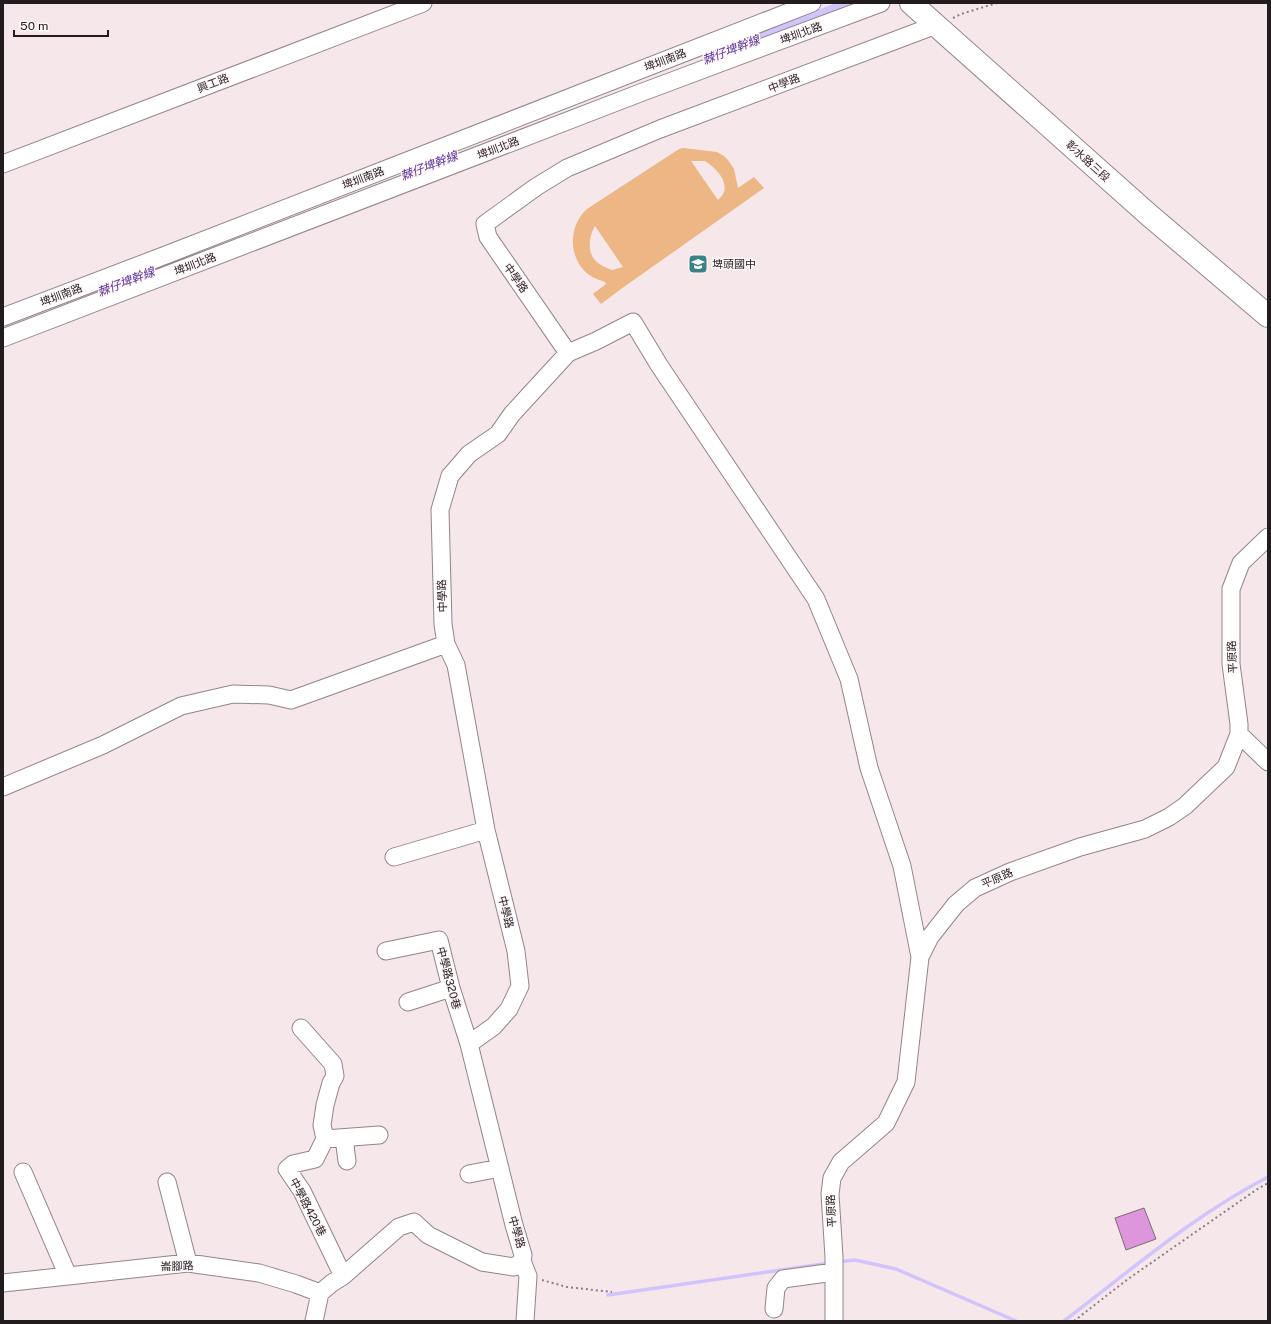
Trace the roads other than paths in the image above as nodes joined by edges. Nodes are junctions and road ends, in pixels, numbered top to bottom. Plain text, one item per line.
1 (423, 3) edge
2 (812, 3) edge
3 (881, 3) edge
4 (911, 3) edge
5 (936, 26) junction
6 (3, 164) edge
7 (1268, 316) edge
8 (3, 317) edge
9 (3, 338) edge
10 (568, 353) junction
11 (1268, 537) edge
12 (446, 644) junction
13 (1239, 734) junction
14 (1268, 762) edge
15 (3, 787) edge
16 (486, 830) junction
17 (394, 857) dead end
18 (386, 951) dead end
19 (920, 957) junction
20 (451, 988) junction
21 (408, 1002) dead end
22 (301, 1028) dead end
23 (469, 1044) junction
24 (379, 1135) dead end
25 (344, 1138) junction
26 (325, 1139) junction
27 (347, 1161) dead end
28 (500, 1168) junction
29 (23, 1172) dead end
30 (469, 1174) dead end
31 (166, 1182) dead end
32 (188, 1263) junction
33 (525, 1269) junction
34 (834, 1272) junction
35 (68, 1276) junction
36 (343, 1276) junction
37 (3, 1283) edge
38 (320, 1293) junction
39 (774, 1309) dead end
40 (314, 1321) edge
41 (524, 1321) edge
42 (834, 1321) edge

1 - 6 street, 興工路
2 - 8 street, 埤圳南路
3 - 9 street, 埤圳北路
4 - 5 main road, 彰水路三段
5 - 7 main road, 彰水路三段
5 - 10 street, 中學路
10 - 12 street, 中學路
10 - 19 street
11 - 13 street, 平原路
12 - 15 street
12 - 16 street, 中學路
13 - 14 street
13 - 19 street, 平原路
16 - 17 street
16 - 23 street, 中學路
18 - 20 street, 中學路320巷
19 - 34 street, 平原路
20 - 21 street
20 - 23 street, 中學路320巷
22 - 26 street
23 - 28 street, 中學路
24 - 25 street
25 - 26 street
25 - 27 street
26 - 36 street, 中學路420巷
28 - 30 street
28 - 33 street, 中學路
29 - 35 street
31 - 32 street
32 - 35 street, 崙腳路
32 - 38 street, 崙腳路
33 - 36 street, 中學路
33 - 41 street
34 - 39 street
34 - 42 street, 平原路
35 - 37 street, 崙腳路
36 - 38 street, 中學路
38 - 40 street

